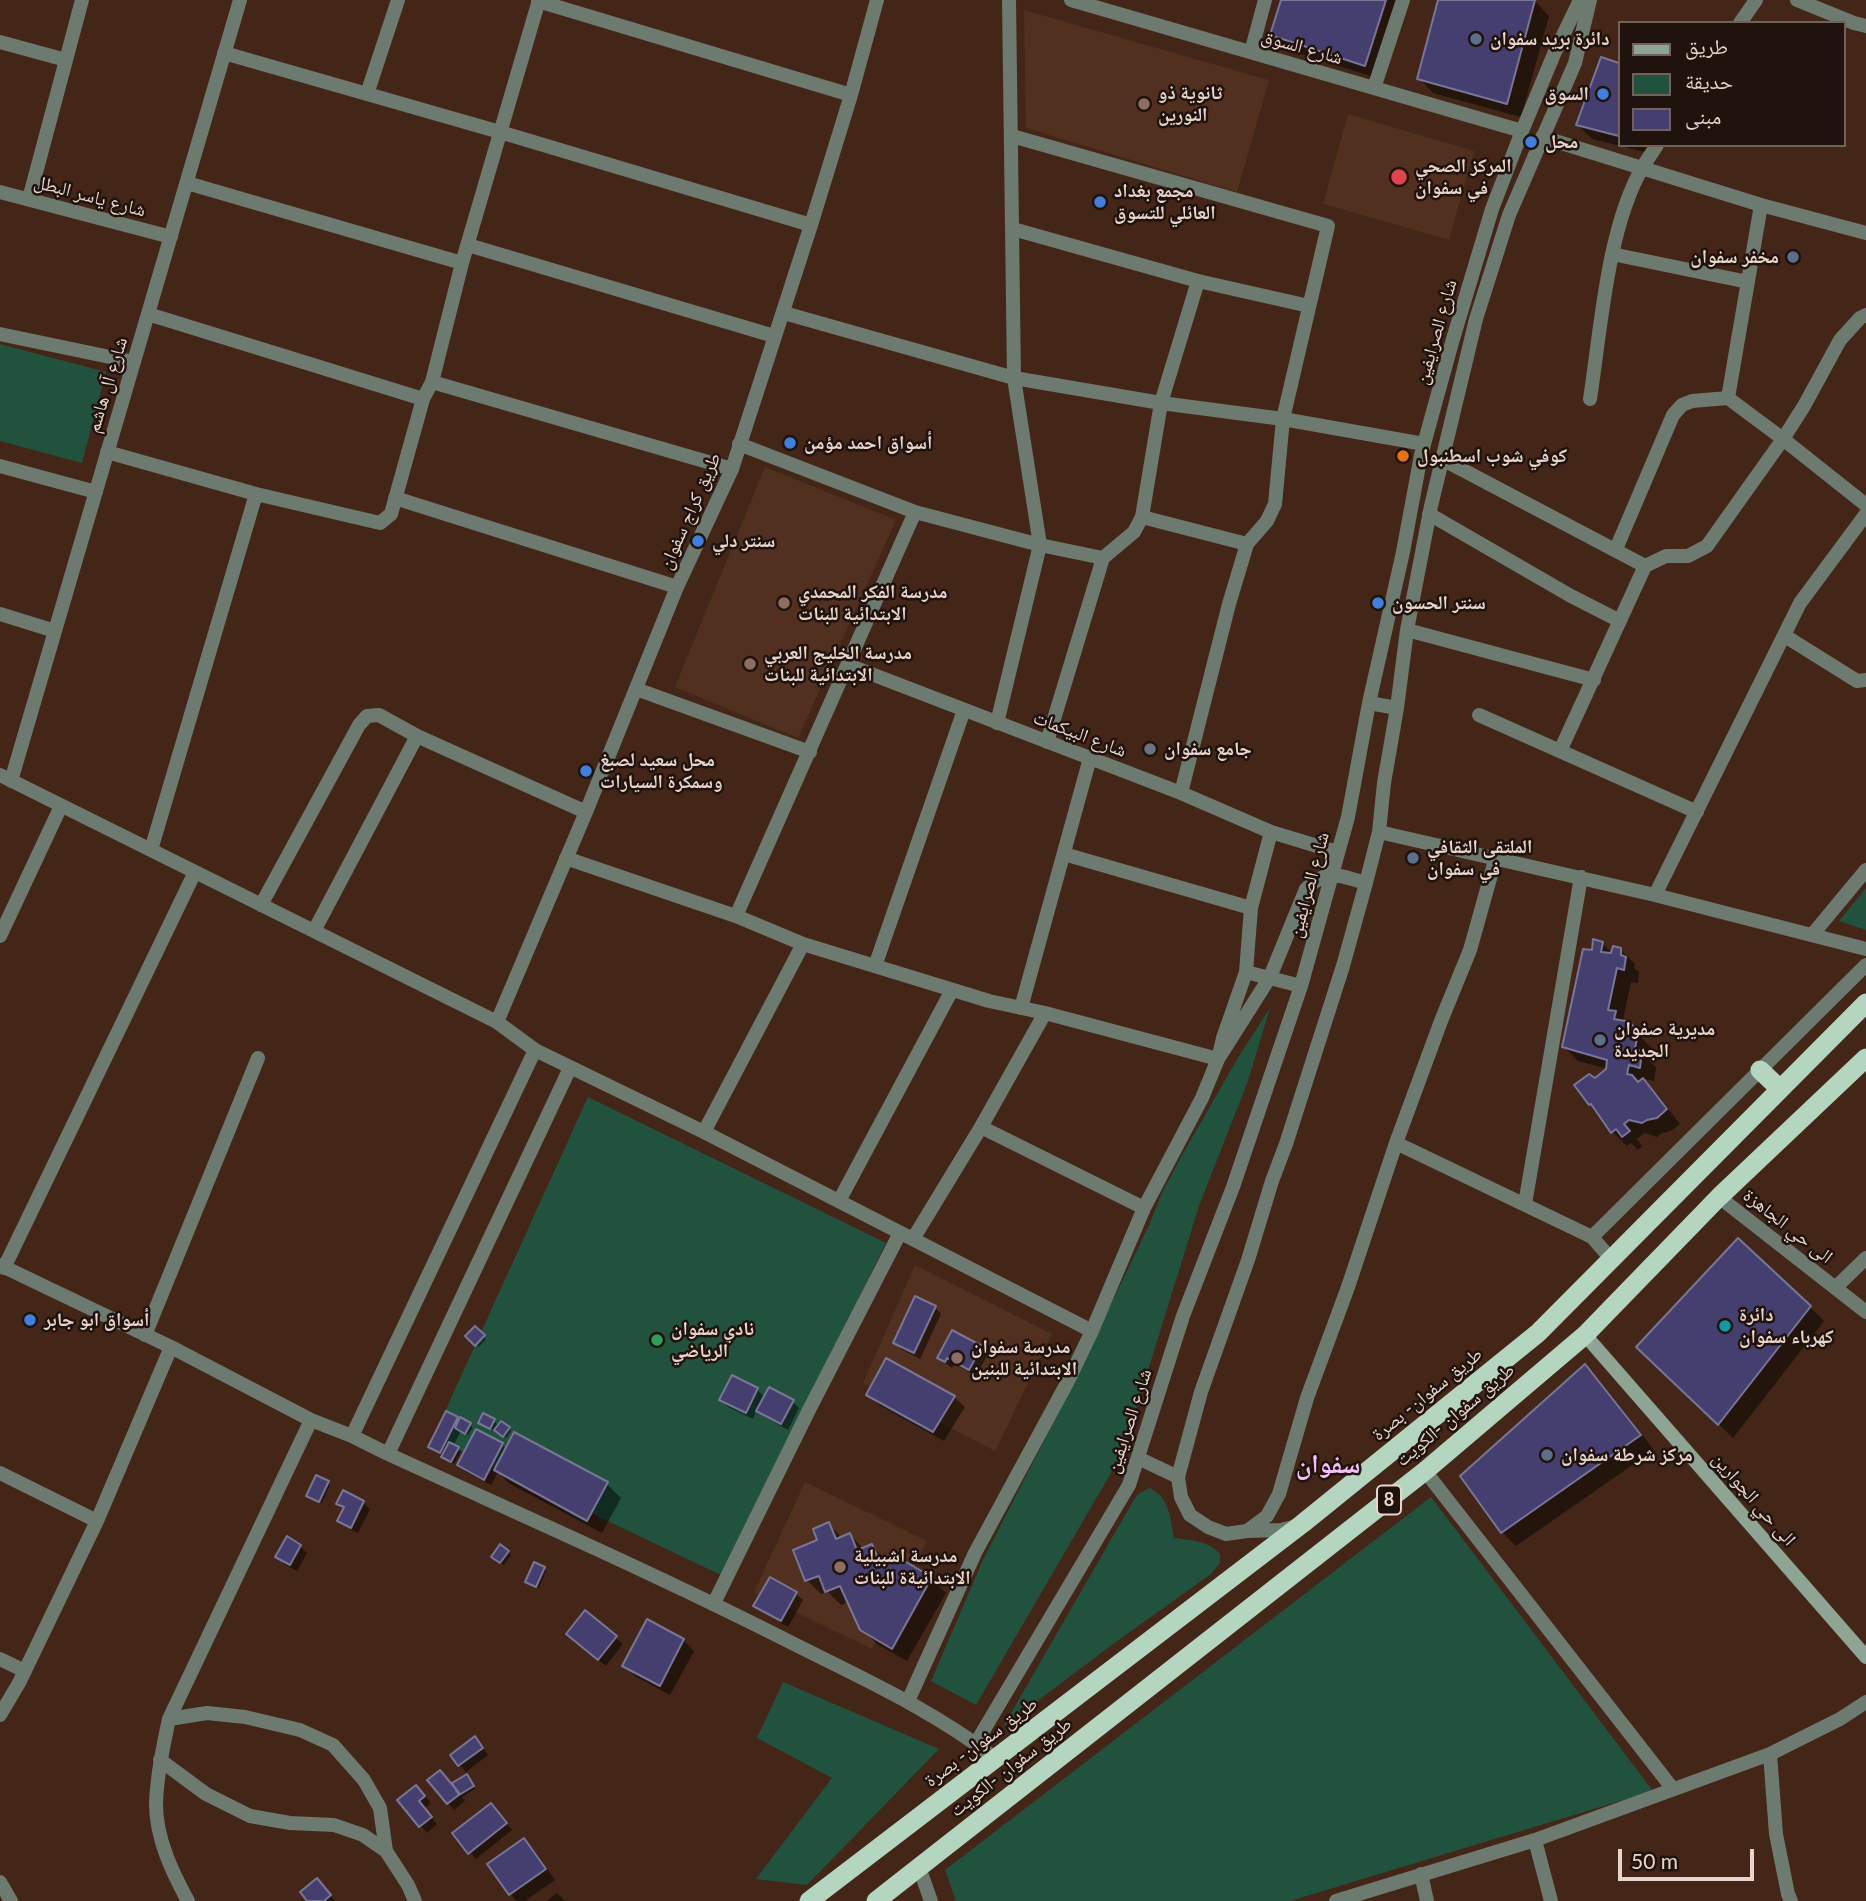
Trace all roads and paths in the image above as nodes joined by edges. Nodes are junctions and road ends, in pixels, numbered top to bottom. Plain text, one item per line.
1 (82, 0) edge
2 (240, 0) edge
3 (398, 0) edge
4 (877, 0) edge
5 (1009, 0) edge
6 (1071, 0) edge
7 (1265, 0) edge
8 (1403, 0) edge
9 (1580, 0) edge
10 (1590, 0) edge
11 (1756, 0) edge
12 (1797, 0) edge
13 (538, 1) edge
14 (1741, 21) edge
15 (1866, 26) edge
16 (0, 42) edge
17 (1251, 52) junction
18 (225, 53) junction
19 (66, 60) junction
20 (1374, 88) junction
21 (367, 94) junction
22 (851, 94) junction
23 (1521, 131) junction
24 (500, 132) junction
25 (1012, 136) junction
26 (1542, 138) junction
27 (1656, 147) edge
28 (1642, 168) junction
29 (187, 183) junction
30 (0, 192) edge
31 (29, 199) junction
32 (1761, 205) junction
33 (811, 225) junction
34 (1013, 229) junction
35 (1866, 233) edge
36 (171, 237) junction
37 (468, 245) junction
38 (1612, 254) junction
39 (462, 264) junction
40 (1198, 281) junction
41 (1748, 282) junction
42 (1310, 306) junction
43 (784, 313) junction
44 (148, 314) junction
45 (1866, 315) edge
46 (0, 334) edge
47 (774, 336) junction
48 (134, 362) junction
49 (1014, 378) junction
50 (432, 382) junction
51 (1728, 398) junction
52 (423, 399) junction
53 (1590, 399) dead end
54 (1161, 403) junction
55 (1283, 419) junction
56 (1783, 439) junction
57 (739, 444) junction
58 (1424, 444) junction
59 (107, 452) junction
60 (1442, 459) junction
61 (0, 466) edge
62 (732, 469) junction
63 (96, 492) junction
64 (256, 494) junction
65 (395, 498) junction
66 (1866, 505) edge
67 (915, 512) junction
68 (1429, 514) junction
69 (1866, 514) edge
70 (1142, 517) junction
71 (1247, 544) junction
72 (1040, 545) junction
73 (1616, 550) junction
74 (1103, 558) junction
75 (1645, 566) junction
76 (677, 587) junction
77 (0, 614) edge
78 (1620, 621) junction
79 (1407, 630) junction
80 (55, 631) junction
81 (1785, 636) junction
82 (849, 664) junction
83 (1594, 680) junction
84 (1866, 680) edge
85 (636, 689) junction
86 (1369, 703) junction
87 (1397, 708) junction
88 (964, 710) junction
89 (1479, 715) dead end
90 (997, 723) junction
91 (417, 736) junction
92 (1047, 742) junction
93 (1560, 751) junction
94 (810, 752) junction
95 (1090, 758) junction
96 (6, 778) edge
97 (1181, 793) junction
98 (61, 806) junction
99 (586, 812) junction
100 (1697, 812) junction
101 (1271, 832) junction
102 (1379, 832) junction
103 (151, 850) junction
104 (1337, 852) junction
105 (1064, 854) junction
106 (1496, 857) junction
107 (566, 858) junction
108 (1866, 870) edge
109 (195, 872) junction
110 (1331, 874) junction
111 (1581, 877) junction
112 (1366, 883) junction
113 (1655, 895) junction
114 (261, 905) junction
115 (1251, 908) junction
116 (736, 916) junction
117 (314, 931) junction
118 (1812, 935) junction
119 (0, 936) edge
120 (803, 944) junction
121 (1866, 949) edge
122 (1866, 965) edge
123 (875, 966) junction
124 (1246, 972) junction
125 (1270, 977) junction
126 (1301, 986) junction
127 (951, 990) junction
128 (1866, 1003) edge
129 (1021, 1008) junction
130 (1045, 1013) junction
131 (497, 1022) junction
132 (535, 1050) junction
133 (258, 1058) dead end
134 (1866, 1058) edge
135 (1218, 1059) junction
136 (570, 1068) junction
137 (1760, 1070) junction
138 (1780, 1089) junction
139 (981, 1127) junction
140 (704, 1132) junction
141 (1396, 1143) junction
142 (1720, 1196) junction
143 (839, 1201) junction
144 (1525, 1204) junction
145 (1144, 1208) junction
146 (906, 1236) junction
147 (1592, 1237) junction
148 (1866, 1258) edge
149 (1611, 1259) junction
150 (2, 1266) edge
151 (1835, 1288) junction
152 (1866, 1311) edge
153 (1092, 1331) junction
154 (145, 1335) junction
155 (1585, 1335) junction
156 (171, 1347) junction
157 (311, 1420) junction
158 (352, 1436) junction
159 (388, 1454) junction
160 (1138, 1458) junction
161 (1425, 1471) junction
162 (0, 1473) edge
163 (1178, 1477) junction
164 (1335, 1498) junction
165 (97, 1521) junction
166 (1306, 1521) junction
167 (1357, 1525) junction
168 (1247, 1531) junction
169 (1331, 1545) junction
170 (714, 1603) junction
171 (1866, 1657) edge
172 (0, 1659) edge
173 (25, 1671) junction
174 (908, 1701) junction
175 (1866, 1702) edge
176 (0, 1715) edge
177 (169, 1718) junction
178 (976, 1744) junction
179 (1770, 1754) junction
180 (996, 1759) junction
181 (160, 1760) junction
182 (1673, 1789) junction
183 (1535, 1839) junction
184 (386, 1851) junction
185 (919, 1867) junction
186 (1421, 1874) junction
187 (0, 1882) edge
188 (11, 1901) edge
189 (188, 1901) edge
190 (415, 1901) edge
191 (809, 1901) edge
192 (876, 1901) edge
193 (931, 1901) edge
194 (1336, 1901) edge
195 (1427, 1901) edge
196 (1552, 1901) edge
197 (1791, 1901) edge

1 - 19 street
2 - 18 street, شارع آل هاشم
3 - 21 street
4 - 22 street, طريق كراج سفوان
5 - 25 street
6 - 17 street, شارع السوق
7 - 17 street
8 - 20 street
9 - 23 street, شارع الصرايفين
10 - 26 street, شارع الصرايفين
11 - 14 street
12 - 15 street
13 - 22 street
13 - 24 street
16 - 19 street
17 - 20 street, شارع السوق
18 - 21 street
18 - 29 street, شارع آل هاشم
19 - 31 street
20 - 23 street, شارع السوق
21 - 24 street
22 - 33 street, طريق كراج سفوان
23 - 58 street, شارع الصرايفين
24 - 33 street
24 - 37 street
25 - 34 street
25 - 42 street
26 - 28 street
26 - 60 street, شارع الصرايفين
27 - 28 street
28 - 32 street
28 - 38 street
29 - 36 street, شارع آل هاشم
29 - 39 street
30 - 31 street, شارع ياسر البطل
31 - 36 street, شارع ياسر البطل
32 - 35 street
32 - 41 street
33 - 43 street, طريق كراج سفوان
34 - 40 street
34 - 49 street
36 - 44 street, شارع آل هاشم
37 - 39 street
37 - 47 street
38 - 41 street
38 - 53 street
39 - 50 street
40 - 42 street
40 - 54 street
41 - 51 street
42 - 55 street
43 - 47 street, طريق كراج سفوان
43 - 49 street
44 - 48 street, شارع آل هاشم
44 - 52 street
45 - 56 street
46 - 48 street
47 - 57 street, طريق كراج سفوان
48 - 59 street, شارع آل هاشم
49 - 54 street
49 - 72 street
50 - 52 street
50 - 62 street
51 - 56 street
51 - 73 street
52 - 65 street
54 - 55 street
54 - 70 street
55 - 58 street
55 - 71 street
56 - 66 street
56 - 75 street
57 - 62 street, طريق كراج سفوان
57 - 67 street
58 - 86 street, شارع الصرايفين
59 - 63 street, شارع آل هاشم
59 - 64 street
60 - 68 street, شارع الصرايفين
60 - 73 street
61 - 63 street
62 - 76 street, طريق كراج سفوان
63 - 80 street, شارع آل هاشم
64 - 65 street
64 - 103 street
65 - 76 street
67 - 72 street
67 - 82 street
68 - 78 street
68 - 79 street, شارع الصرايفين
69 - 81 street
70 - 71 street
70 - 74 street
71 - 97 street
72 - 74 street
72 - 90 street
73 - 75 street
74 - 92 street
75 - 78 street
76 - 85 street, طريق كراج سفوان
77 - 80 street
78 - 83 street
79 - 83 street
79 - 87 street, شارع الصرايفين
80 - 96 street, شارع آل هاشم
81 - 84 street
81 - 100 street
82 - 88 street, شارع البيكمات
82 - 94 street
83 - 93 street
85 - 94 street
85 - 99 street, طريق كراج سفوان
86 - 87 street
86 - 104 street, شارع الصرايفين
87 - 102 street, شارع الصرايفين
88 - 90 street, شارع البيكمات
88 - 123 street
89 - 93 street
90 - 92 street, شارع البيكمات
91 - 99 street
91 - 114 street
91 - 117 street
92 - 95 street, شارع البيكمات
93 - 100 street
94 - 116 street
95 - 97 street, شارع البيكمات
95 - 105 street
96 - 98 street
97 - 101 street, شارع البيكمات
98 - 103 street
98 - 119 street
99 - 107 street, طريق كراج سفوان
100 - 113 street
101 - 104 street, شارع البيكمات
101 - 115 street
102 - 106 street
102 - 112 street, شارع الصرايفين
103 - 109 street
104 - 110 street, شارع الصرايفين
105 - 115 street
105 - 129 street
106 - 111 street
106 - 141 street
107 - 116 street
107 - 131 street, طريق كراج سفوان
108 - 118 street
109 - 114 street
109 - 150 street
110 - 112 street
110 - 125 street
110 - 126 street, شارع الصرايفين
111 - 113 street
111 - 144 street
112 - 163 street, شارع الصرايفين
113 - 118 street
114 - 117 street
115 - 124 street
116 - 120 street
117 - 131 street
118 - 121 street
120 - 123 street
120 - 140 street
122 - 137 street
123 - 127 street
124 - 125 street
124 - 135 street
125 - 126 street
125 - 135 street
126 - 160 street, شارع الصرايفين
127 - 129 street
127 - 143 street
128 - 138 highway, طريق سفوان- بصرة / 8
129 - 130 street
130 - 135 street
130 - 139 street
131 - 132 street
132 - 136 street
132 - 158 street
133 - 154 street
134 - 142 highway, طريق سفوان -الكويت / 8
135 - 145 street
136 - 140 street
136 - 159 street
137 - 138 highway
137 - 147 street
138 - 149 highway, طريق سفوان- بصرة / 8
139 - 145 street
139 - 146 street
140 - 143 street
141 - 144 street
141 - 168 street
142 - 151 street, الى حي الجاهزة
142 - 155 highway, طريق سفوان -الكويت / 8
143 - 146 street
144 - 147 street
145 - 153 street
146 - 153 street
146 - 170 street
147 - 149 street
148 - 151 street
149 - 164 highway, طريق سفوان- بصرة / 8
150 - 154 street
151 - 152 street, الى حي الجاهزة
153 - 174 street
154 - 156 street
155 - 161 highway, طريق سفوان -الكويت / 8
155 - 171 main road, الى حي الجوارين
156 - 157 street
156 - 165 street
157 - 158 street
157 - 177 street
158 - 159 street
159 - 170 street
160 - 163 street
160 - 178 street, شارع الصرايفين
161 - 167 highway, طريق سفوان -الكويت / 8
161 - 182 street
162 - 165 street
163 - 168 street
164 - 166 highway, طريق سفوان- بصرة / 8
164 - 167 highway
165 - 173 street
166 - 168 street
166 - 169 highway
166 - 180 highway, طريق سفوان- بصرة / 8
167 - 169 highway, طريق سفوان -الكويت / 8
169 - 185 highway, طريق سفوان -الكويت / 8
170 - 174 street
172 - 173 street
173 - 176 street
174 - 178 street
175 - 179 street
177 - 181 street
177 - 184 street
178 - 180 street
179 - 182 street
179 - 197 street
180 - 191 highway, طريق سفوان- بصرة / 8
181 - 184 street
181 - 189 street
182 - 183 street
183 - 186 street
183 - 196 street
184 - 190 street
185 - 192 highway, طريق سفوان -الكويت / 8
185 - 193 street
186 - 194 street
186 - 195 street
187 - 188 street

